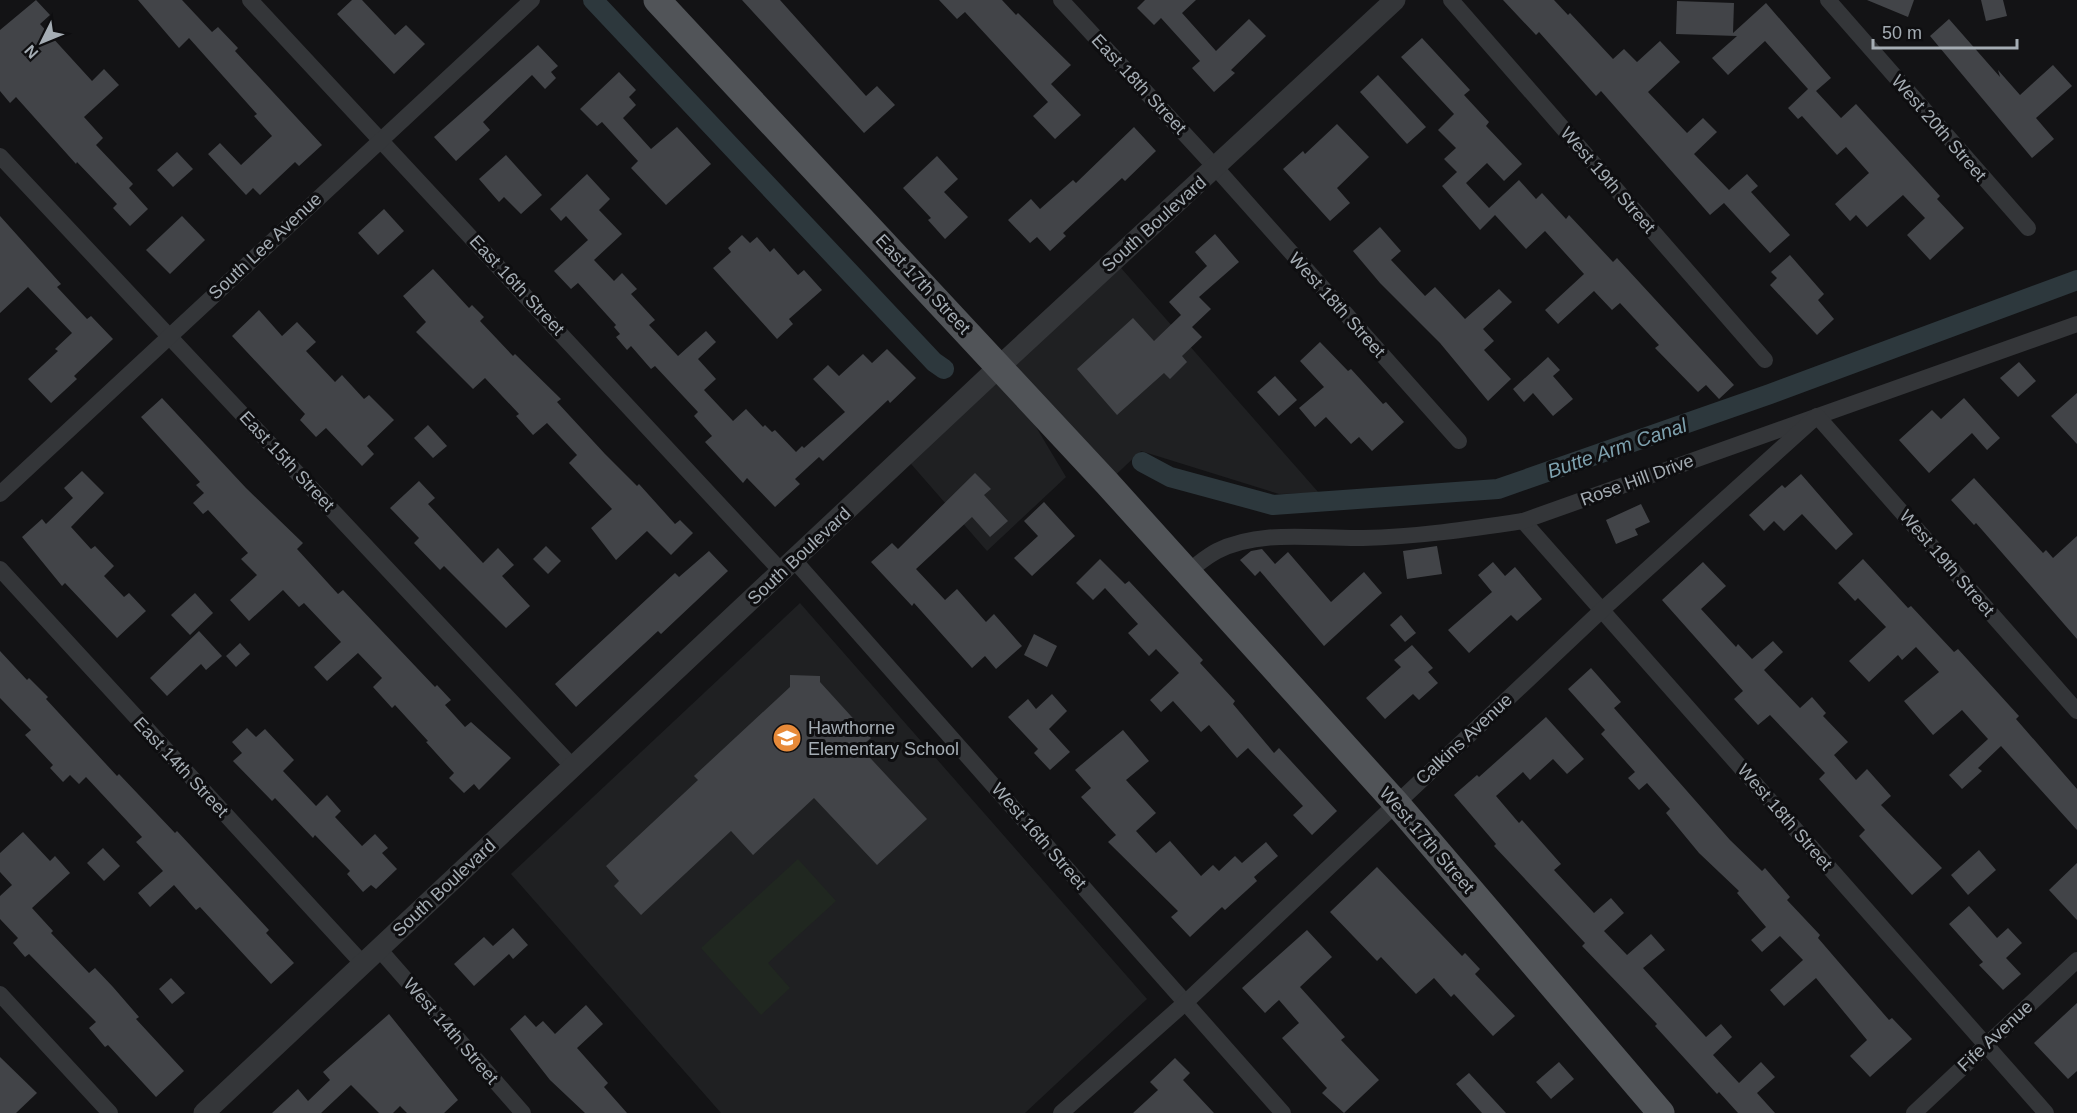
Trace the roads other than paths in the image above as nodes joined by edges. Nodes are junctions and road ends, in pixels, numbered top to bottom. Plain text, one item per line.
1 (250, 0) edge
2 (532, 0) edge
3 (657, 0) edge
4 (1061, 0) edge
5 (1395, 0) edge
6 (1451, 0) edge
7 (1828, 0) edge
8 (382, 139) junction
9 (0, 156) edge
10 (1216, 168) junction
11 (2028, 228) dead end
12 (2077, 324) edge
13 (168, 335) junction
14 (1765, 360) dead end
15 (1000, 366) junction
16 (1817, 416) junction
17 (1459, 441) dead end
18 (0, 494) edge
19 (1523, 521) junction
20 (788, 566) junction
21 (0, 569) edge
22 (1187, 572) junction
23 (1602, 610) junction
24 (2077, 711) edge
25 (573, 767) junction
26 (1396, 803) junction
27 (379, 949) junction
28 (2077, 960) edge
29 (363, 964) junction
30 (0, 994) edge
31 (1186, 1002) junction
32 (1986, 1045) junction
33 (110, 1113) edge
34 (204, 1113) edge
35 (523, 1113) edge
36 (1061, 1113) edge
37 (1283, 1113) edge
38 (1661, 1113) edge
39 (1914, 1113) edge
40 (2046, 1113) edge

1 - 8 street, East 16th Street
2 - 8 street, South Lee Avenue
3 - 15 main road, East 17th Street
4 - 10 street, East 18th Street
5 - 10 street, South Boulevard
6 - 14 street, West 19th Street
7 - 11 street, West 20th Street
8 - 13 street, South Lee Avenue
8 - 20 street, East 16th Street
9 - 13 street, East 15th Street
10 - 15 street, South Boulevard
10 - 17 street, West 18th Street
12 - 16 street, Rose Hill Drive
13 - 18 street, South Lee Avenue
13 - 25 street, East 15th Street
15 - 20 street, South Boulevard
15 - 22 main road, East 17th Street
16 - 19 street, Rose Hill Drive
16 - 23 street, Calkins Avenue
16 - 24 street, West 19th Street
19 - 22 street, Rose Hill Drive
19 - 23 street, West 18th Street
20 - 25 street, South Boulevard
20 - 31 street, West 16th Street
21 - 29 street, East 14th Street
22 - 26 main road, West 17th Street
23 - 26 street, Calkins Avenue
23 - 32 street, West 18th Street
25 - 27 street, South Boulevard
26 - 31 street, Calkins Avenue
26 - 38 main road, West 17th Street
27 - 29 street, South Boulevard
27 - 35 street, West 14th Street
28 - 32 street, Fife Avenue
29 - 34 street, South Boulevard
30 - 33 street
31 - 36 street, Calkins Avenue
31 - 37 street, West 16th Street
32 - 39 street, Fife Avenue
32 - 40 street, West 18th Street

